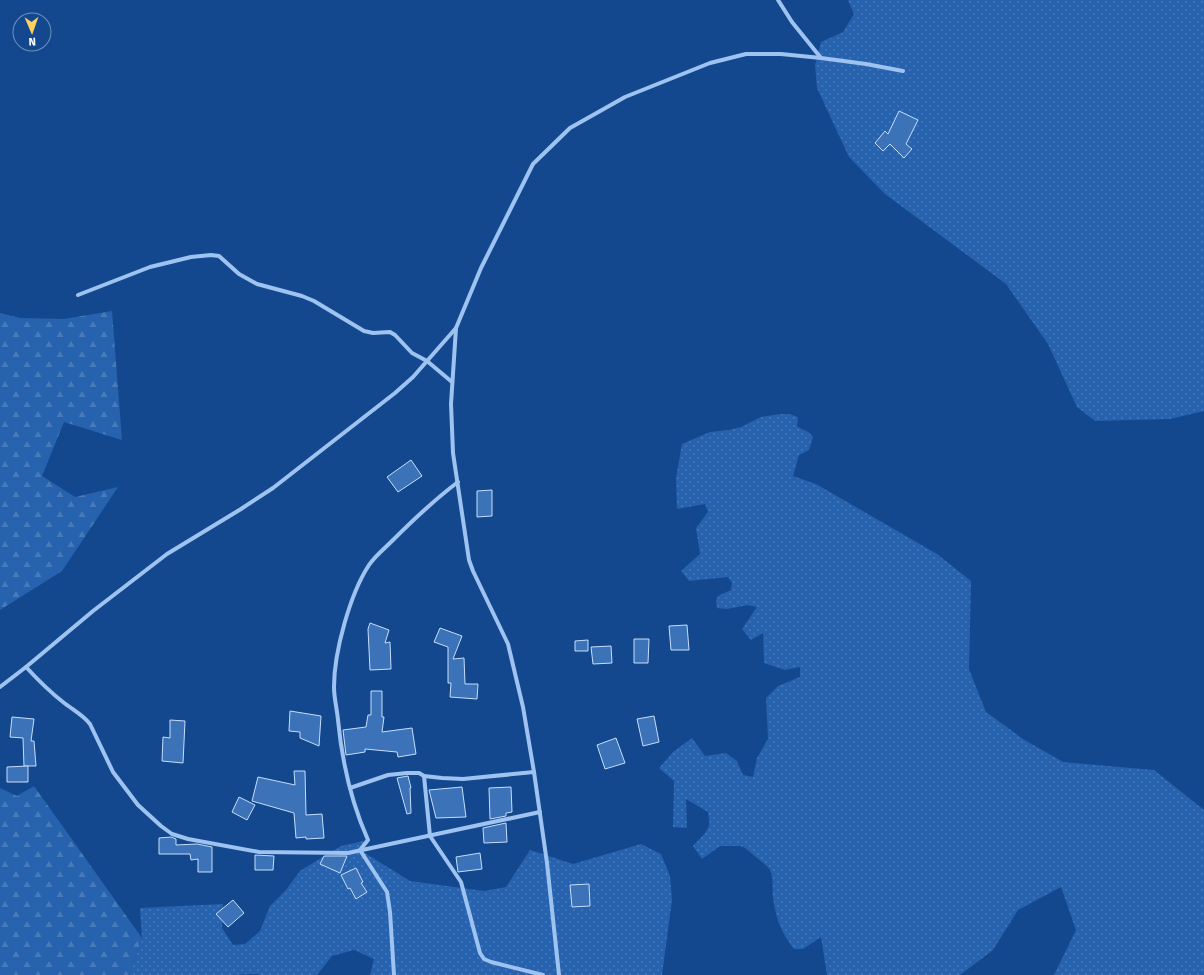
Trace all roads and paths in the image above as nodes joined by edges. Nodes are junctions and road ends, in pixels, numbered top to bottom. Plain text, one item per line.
1 (778, 0) edge
2 (821, 58) junction
3 (903, 71) dead end
4 (78, 295) dead end
5 (456, 328) junction
6 (427, 361) junction
7 (452, 382) junction
8 (458, 482) junction
9 (26, 668) junction
10 (0, 687) edge
11 (534, 772) junction
12 (424, 776) junction
13 (350, 788) junction
14 (540, 812) junction
15 (430, 836) junction
16 (360, 850) junction
17 (394, 975) edge
18 (543, 975) edge
19 (559, 975) edge

1 - 2 street
2 - 3 street
2 - 5 street
4 - 6 street
5 - 6 street
5 - 7 street
6 - 7 street
6 - 9 street
7 - 8 street
8 - 11 street
8 - 13 street
9 - 10 street
9 - 16 street
11 - 12 street
11 - 14 street
12 - 13 street
12 - 15 street
13 - 16 street
14 - 15 street
14 - 19 street
15 - 16 street
15 - 18 street
16 - 17 street

